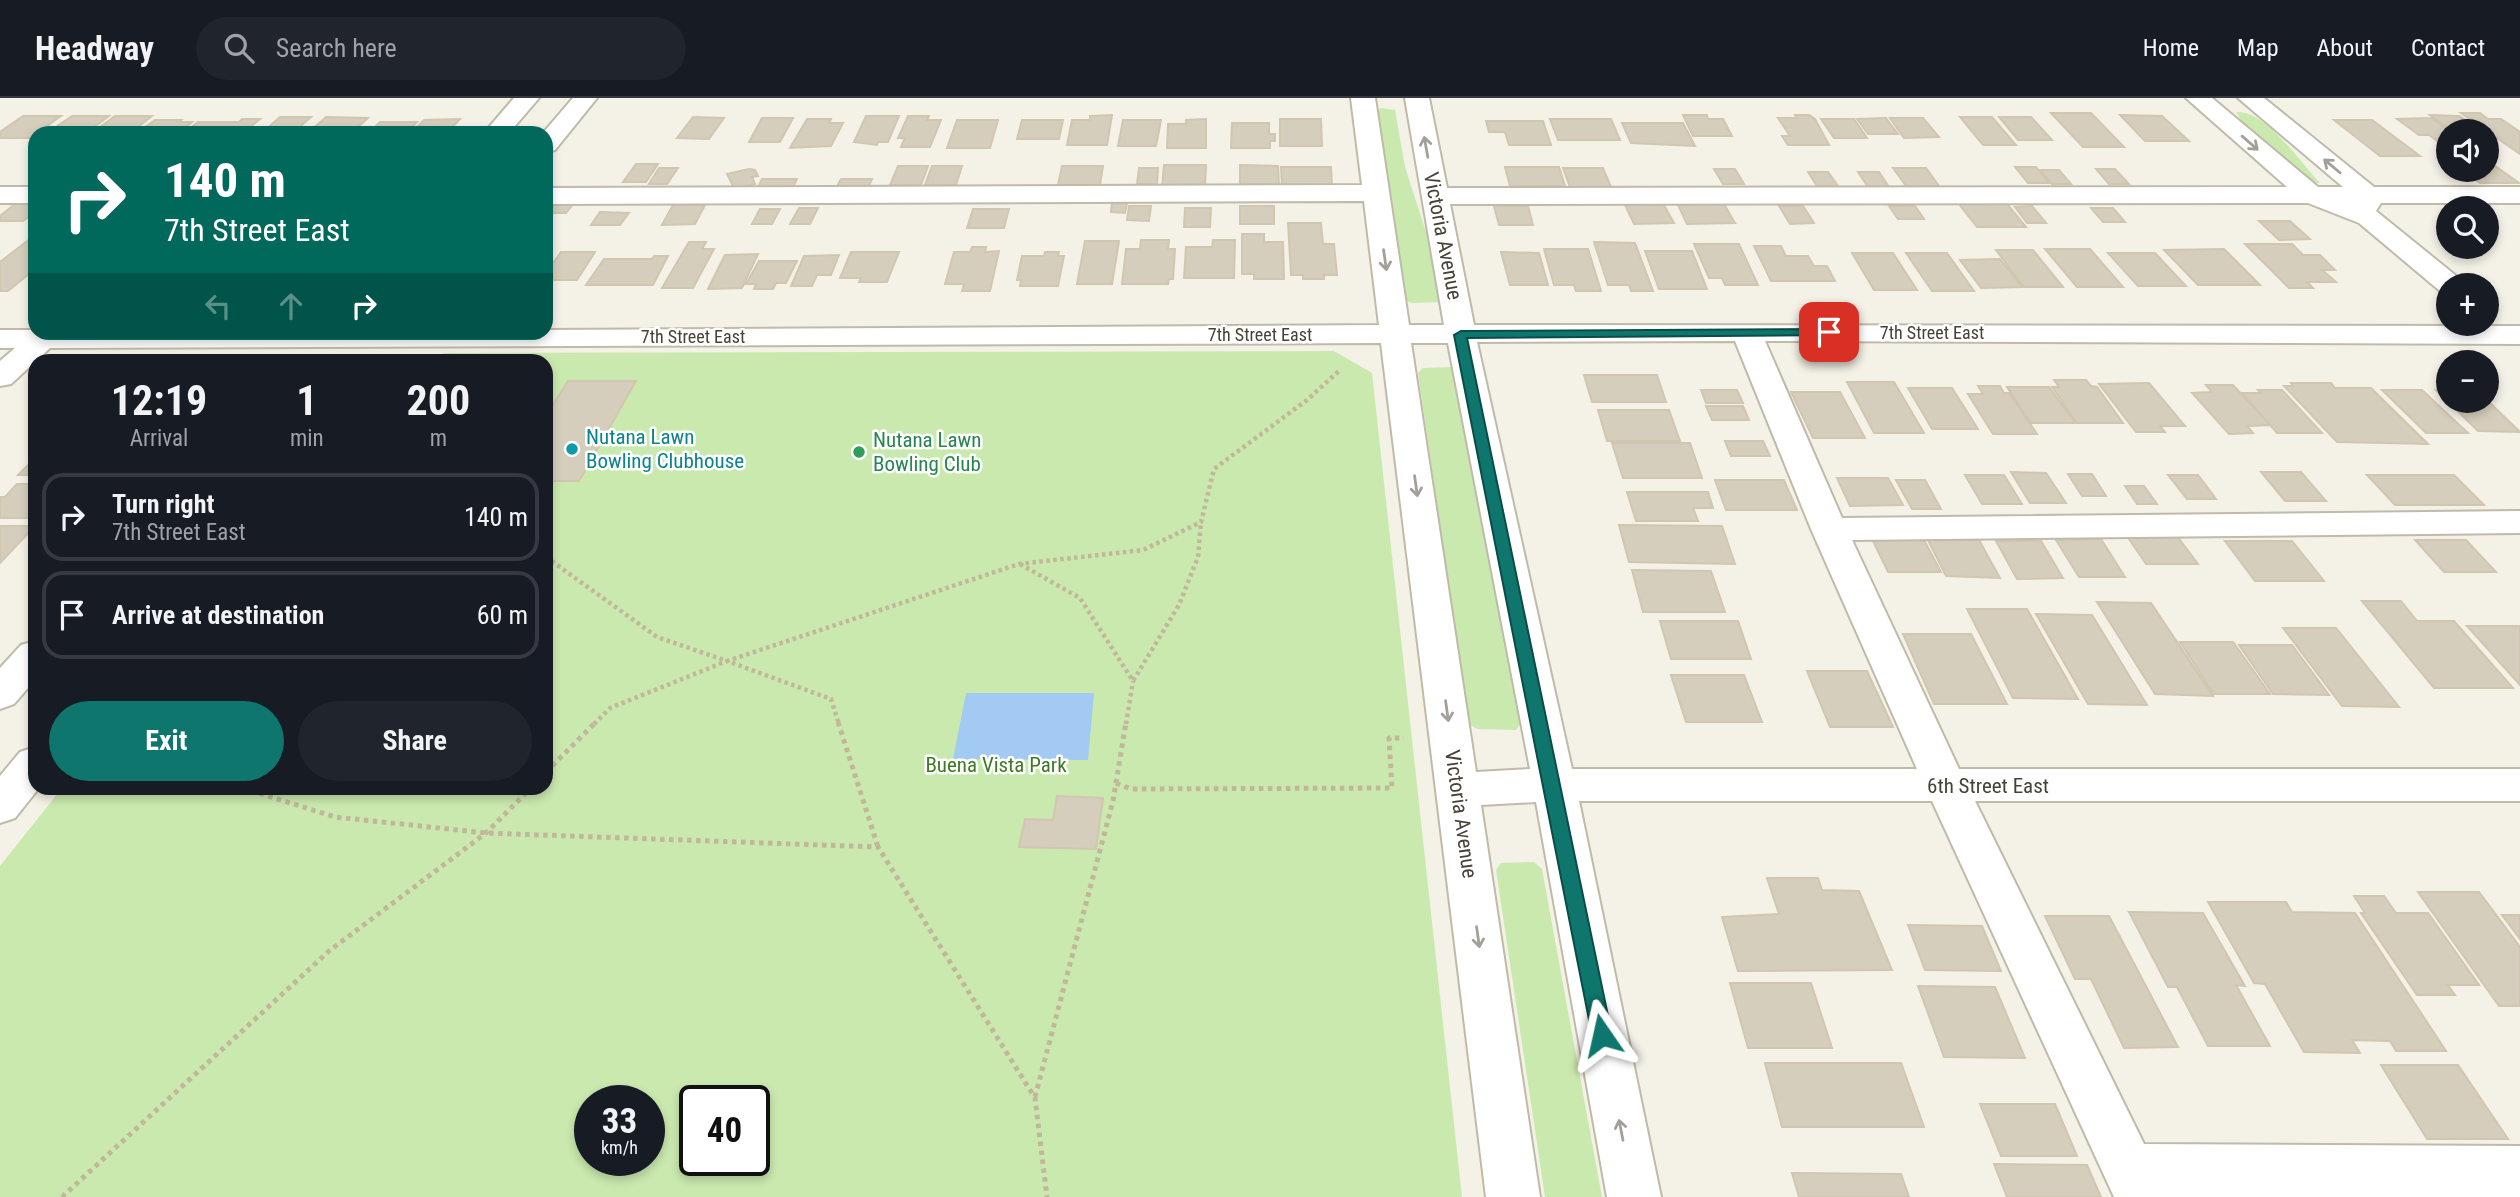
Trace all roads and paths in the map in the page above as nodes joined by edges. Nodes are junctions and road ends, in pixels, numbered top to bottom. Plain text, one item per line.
1 (527, 98) edge
2 (585, 98) edge
3 (1363, 98) edge
4 (1417, 98) edge
5 (2198, 98) edge
6 (2250, 98) edge
7 (502, 126) edge
8 (553, 137) edge
9 (1376, 193) junction
10 (0, 195) edge
11 (28, 195) edge
12 (2311, 195) junction
13 (2520, 195) edge
14 (553, 196) edge
15 (1435, 196) junction
16 (2368, 206) junction
17 (2438, 273) edge
18 (1746, 332) junction
19 (2509, 333) edge
20 (1352, 334) junction
21 (1395, 335) junction
22 (1461, 335) junction
23 (0, 339) edge
24 (28, 339) edge
25 (42, 340) edge
26 (88, 340) edge
27 (381, 344) edge
28 (311, 345) edge
29 (0, 377) edge
30 (1201, 522) junction
31 (2520, 522) edge
32 (1829, 529) junction
33 (553, 562) edge
34 (1020, 564) junction
35 (727, 661) junction
36 (28, 663) edge
37 (1133, 681) junction
38 (0, 694) edge
39 (1450, 736) junction
40 (553, 765) edge
41 (1116, 783) junction
42 (1553, 785) junction
43 (2520, 785) edge
44 (1946, 786) junction
45 (1457, 789) junction
46 (262, 795) edge
47 (524, 795) edge
48 (486, 833) junction
49 (878, 847) junction
50 (1035, 1098) junction
51 (2520, 1172) edge
52 (2135, 1183) edge
53 (62, 1197) edge
54 (1047, 1197) edge
55 (1513, 1197) edge
56 (1634, 1197) edge

1 - 7 street
2 - 8 street
3 - 9 street, Victoria Avenue
15 -> 4 street, Victoria Avenue
5 -> 12 street
16 -> 6 street
9 - 14 street
9 -> 21 street, Victoria Avenue
10 - 11 street
12 - 15 street
12 - 16 street
13 - 16 street
15 - 22 street, Victoria Avenue
16 - 17 street
18 - 19 street, 7th Street East
18 - 22 street, 7th Street East
18 - 32 street
20 - 21 street, 7th Street East
20 - 27 street, 7th Street East
20 - 30 path
21 - 22 street, 7th Street East
21 -> 39 street, Victoria Avenue
22 - 42 street, Victoria Avenue
23 - 24 street, 7th Street East
25 - 29 street
26 - 28 street, 7th Street East
27 - 28 street, 7th Street East
30 - 34 path
30 - 37 path
31 - 32 street
32 - 44 street
33 - 35 path
34 - 35 path
34 - 37 path
35 - 40 path
35 - 49 path
36 - 38 street
37 - 41 path
39 - 41 path
39 - 45 street, Victoria Avenue
41 - 50 path
42 - 44 street, 6th Street East
42 - 45 street, 6th Street East
56 -> 42 street, Victoria Avenue
43 - 44 street, 6th Street East
44 - 52 street
45 -> 55 street, Victoria Avenue
46 - 48 path
47 - 48 path
48 - 49 path
48 - 53 path
49 - 50 path
50 - 54 path
51 - 52 street

